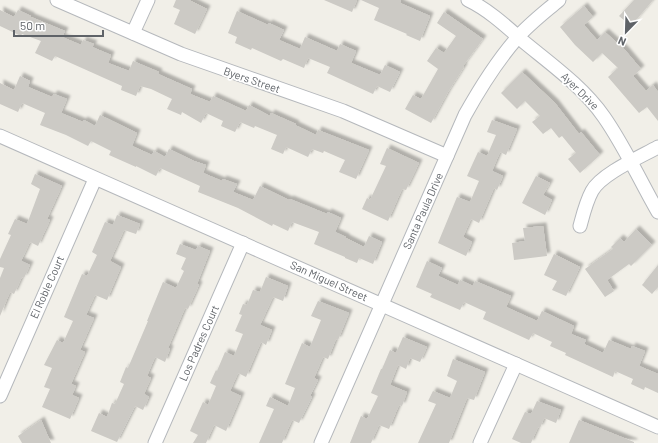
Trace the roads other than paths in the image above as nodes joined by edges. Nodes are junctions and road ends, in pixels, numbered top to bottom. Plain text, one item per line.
1 (57, 0) edge
2 (148, 0) edge
3 (468, 0) edge
4 (559, 0) edge
5 (134, 33) junction
6 (518, 37) junction
7 (0, 136) edge
8 (658, 147) edge
9 (447, 156) junction
10 (631, 162) junction
11 (95, 179) junction
12 (658, 212) edge
13 (580, 226) dead end
14 (243, 243) junction
15 (382, 305) junction
16 (516, 364) junction
17 (0, 396) edge
18 (658, 427) edge
19 (155, 443) edge
20 (320, 443) edge
21 (480, 443) edge

1 - 5 street, Byers Street
2 - 5 street
3 - 6 street, Ayer Drive
4 - 6 street, Santa Paula Drive
5 - 9 street, Byers Street
6 - 9 street, Santa Paula Drive
6 - 10 street, Ayer Drive
7 - 11 street, San Miguel Street
8 - 10 street
9 - 15 street, Santa Paula Drive
10 - 12 street, Ayer Drive
10 - 13 street
11 - 14 street, San Miguel Street
11 - 17 street, El Roble Court
14 - 15 street, San Miguel Street
14 - 19 street, Los Padres Court
15 - 16 street, San Miguel Street
15 - 20 street, Santa Paula Drive
16 - 18 street, San Miguel Street
16 - 21 street

